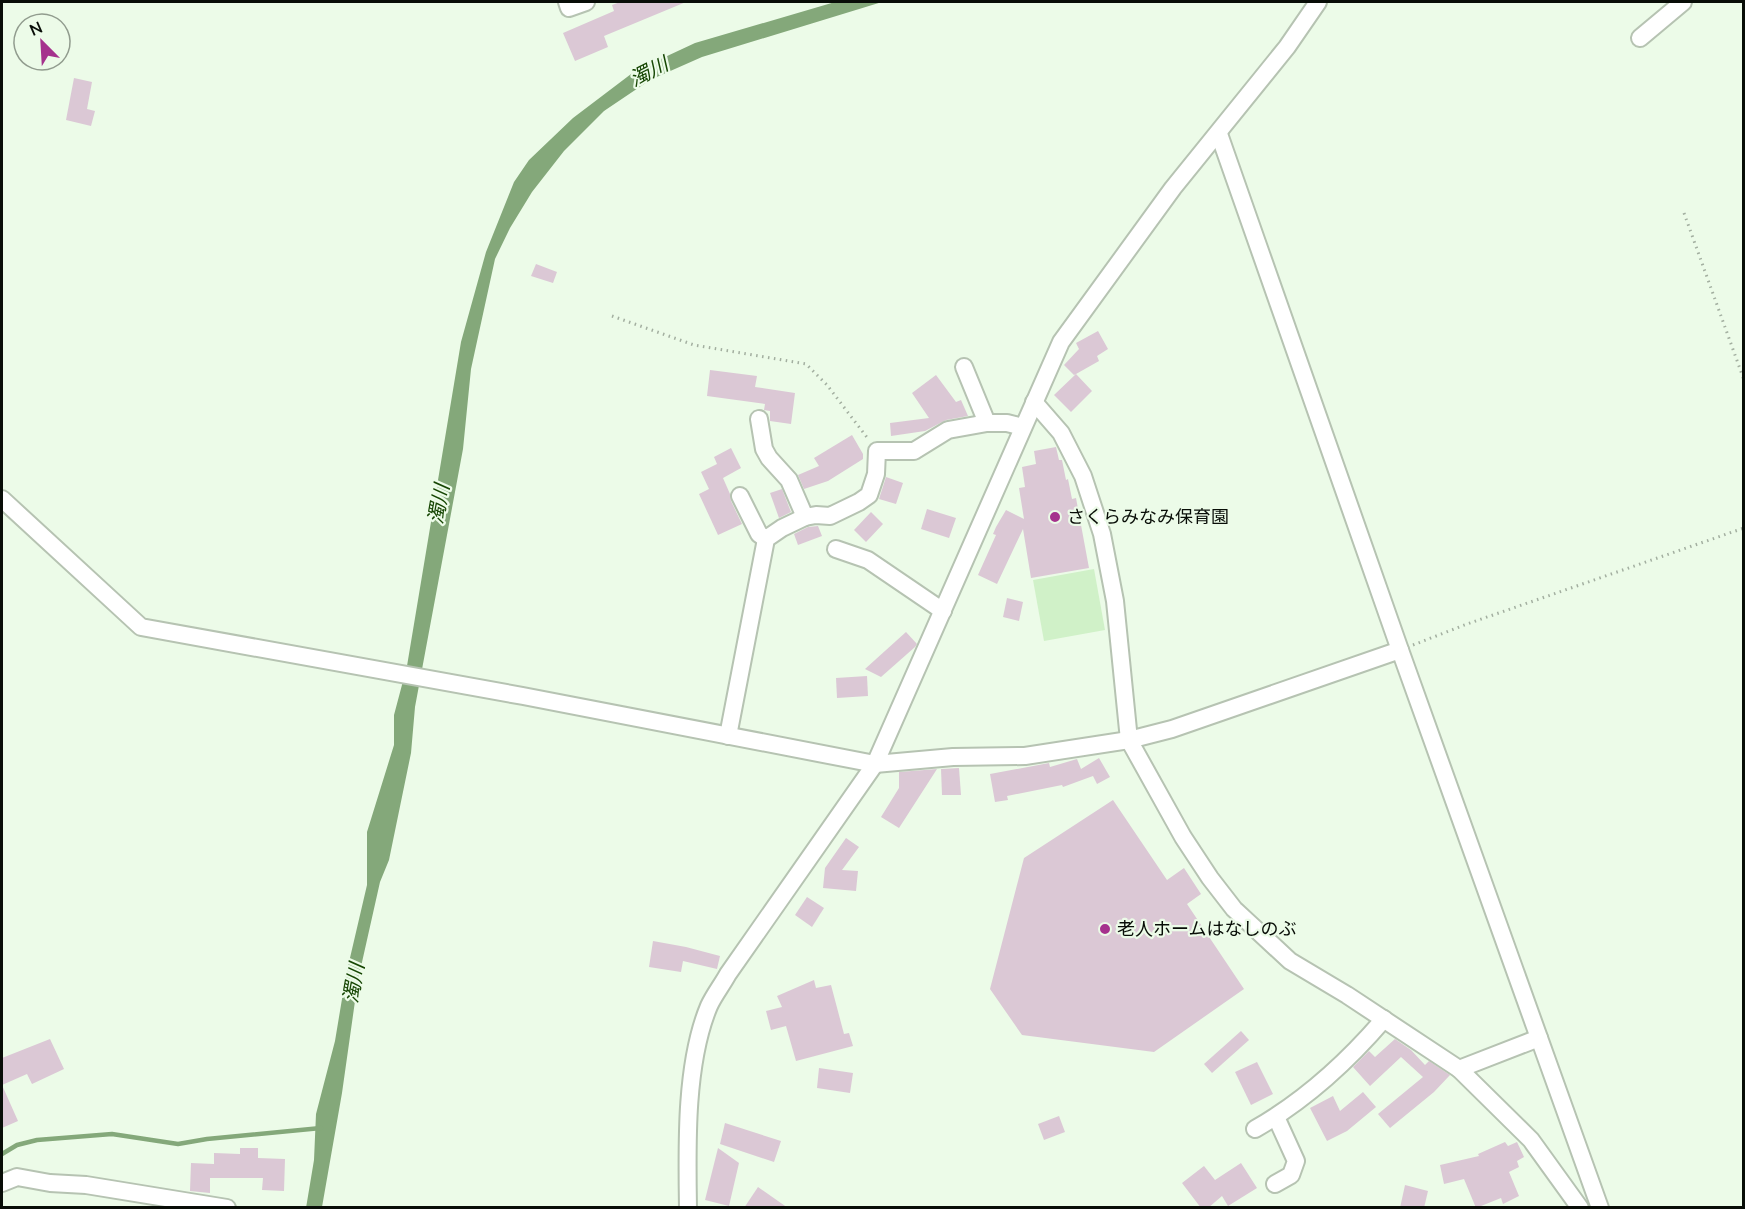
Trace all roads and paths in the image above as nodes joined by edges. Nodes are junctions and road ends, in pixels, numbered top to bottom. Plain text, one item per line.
1 (567, 2) edge
2 (586, 2) edge
3 (1318, 2) edge
4 (1683, 2) edge
5 (1640, 38) dead end
6 (1219, 134) junction
7 (1684, 213) dead end
8 (612, 316) dead end
9 (964, 367) dead end
10 (1743, 380) edge
11 (1034, 402) junction
12 (759, 419) dead end
13 (987, 423) junction
14 (1023, 427) junction
15 (877, 451) junction
16 (740, 496) dead end
17 (2, 499) edge
18 (804, 517) junction
19 (1743, 528) edge
20 (766, 539) junction
21 (836, 549) dead end
22 (943, 611) junction
23 (1400, 650) junction
24 (728, 736) junction
25 (1129, 740) junction
26 (875, 764) junction
27 (1384, 1019) junction
28 (1539, 1038) junction
29 (1459, 1070) junction
30 (1276, 1117) junction
31 (1255, 1130) dead end
32 (2, 1182) edge
33 (1275, 1184) dead end
34 (227, 1208) edge
35 (688, 1208) edge
36 (1580, 1208) edge
37 (1600, 1208) edge

1 - 2 street
3 - 6 street
4 - 5 street
6 - 11 street
6 - 23 street
7 - 10 path
8 - 15 path
9 - 13 street
11 - 14 street
11 - 25 street
12 - 18 street
13 - 14 street
13 - 15 street
14 - 22 street
15 - 18 street
16 - 20 street
17 - 24 street
18 - 20 street
19 - 23 path
20 - 24 street
21 - 22 street
22 - 26 street
23 - 25 street
23 - 28 street
24 - 26 street
25 - 26 street
25 - 27 street
26 - 35 street
27 - 29 street
27 - 30 street
28 - 29 street
28 - 37 street
29 - 36 street
30 - 31 street
30 - 33 street
32 - 34 street

